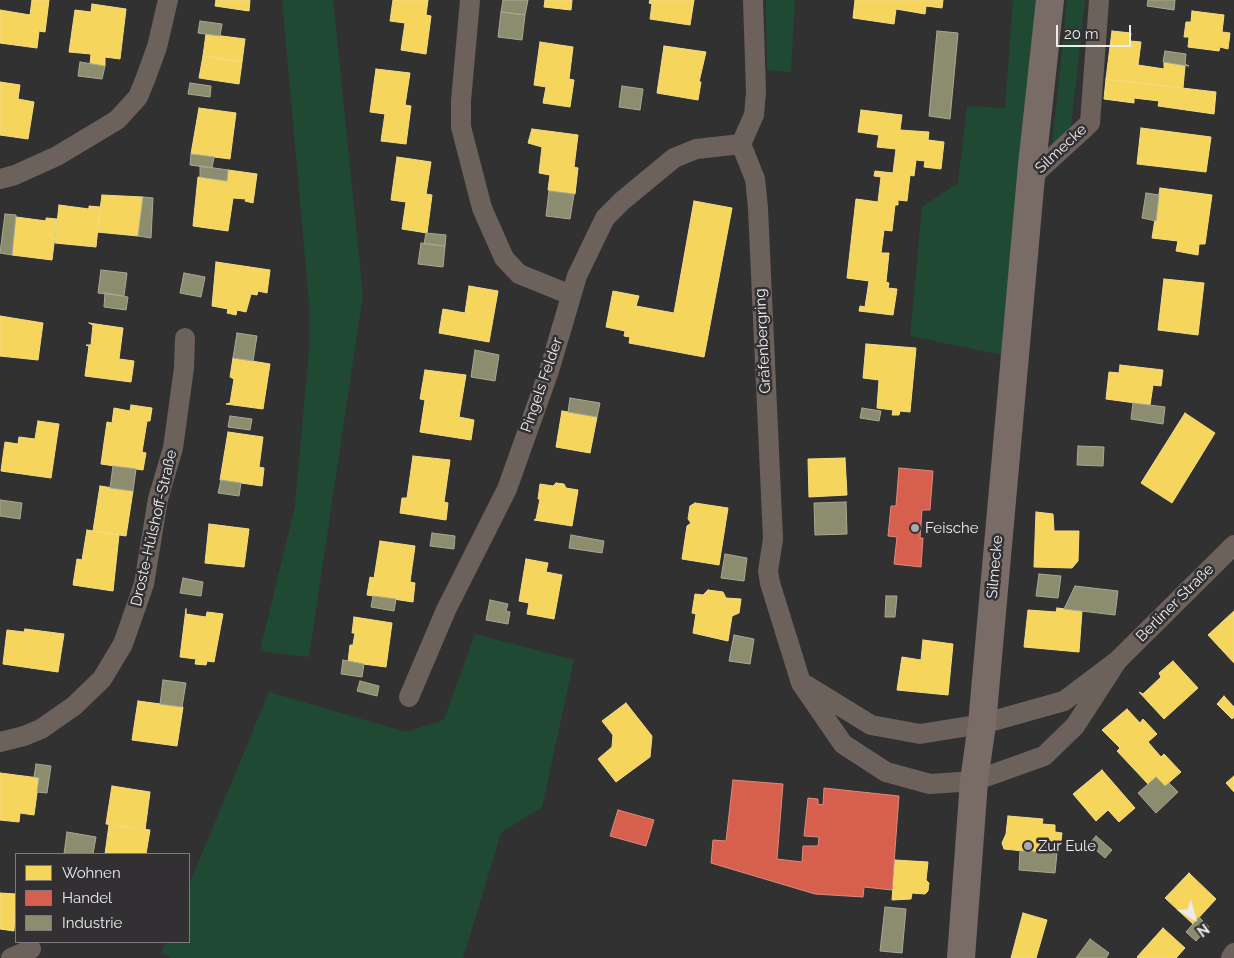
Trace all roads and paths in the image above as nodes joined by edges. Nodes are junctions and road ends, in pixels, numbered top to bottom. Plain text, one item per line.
1 (168, 0) edge
2 (470, 0) edge
3 (753, 0) edge
4 (1050, 0) edge
5 (1099, 0) edge
6 (741, 144) junction
7 (1031, 177) junction
8 (0, 179) edge
9 (571, 295) junction
10 (185, 338) dead end
11 (1234, 545) edge
12 (1117, 661) junction
13 (802, 683) junction
14 (409, 697) dead end
15 (982, 724) junction
16 (0, 742) edge
17 (974, 781) junction
18 (31, 948) dead end
19 (1234, 953) edge
20 (11, 958) edge
21 (961, 958) edge
22 (1231, 958) edge

1 - 8 street
2 - 9 street
3 - 6 street
4 - 7 main road, Silmecke
5 - 7 street, Silmecke
6 - 9 street, Pingels Felder
6 - 13 street, Gräfenbergring
7 - 15 main road, Silmecke
9 - 14 street, Pingels Felder
10 - 16 street, Droste-Hülshoff-Straße
11 - 12 street, Berliner Straße
12 - 15 street, Berliner Straße
12 - 17 street, Berliner Straße
13 - 15 street
13 - 17 street, Gräfenbergring
15 - 17 main road, Silmecke
17 - 21 main road, Silmecke
18 - 20 street
19 - 22 street

